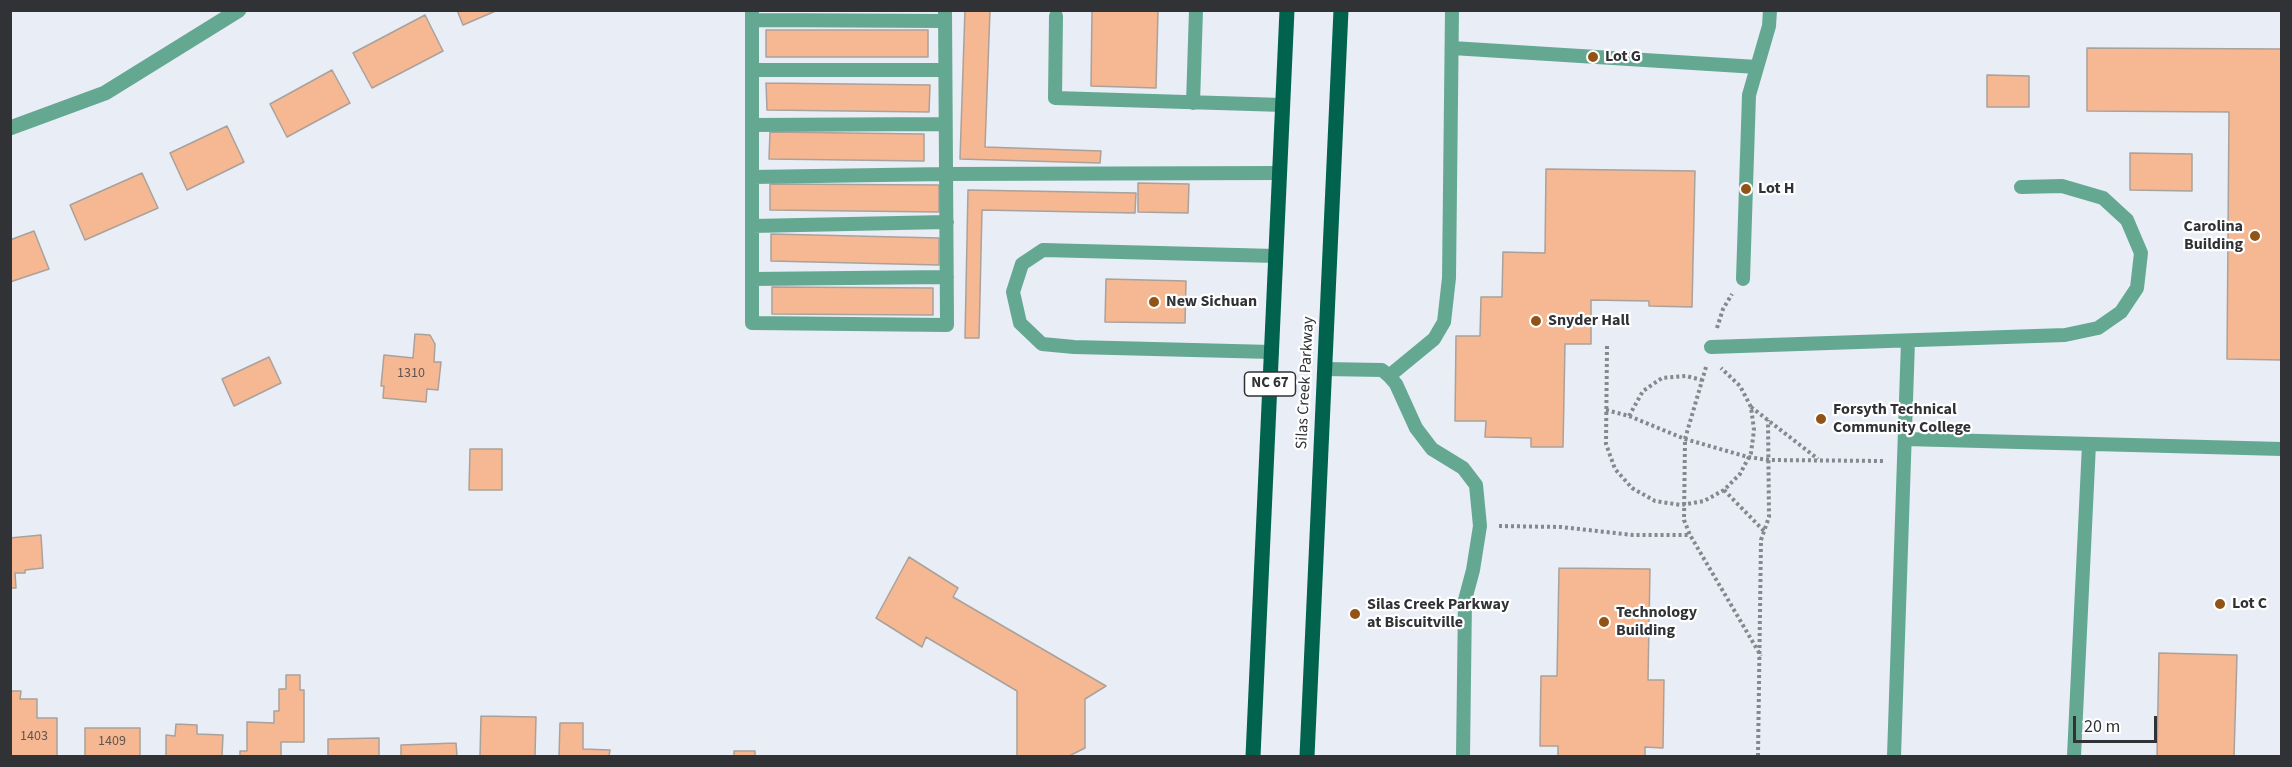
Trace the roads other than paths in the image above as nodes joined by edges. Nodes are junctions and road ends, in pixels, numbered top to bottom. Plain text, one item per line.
1 (239, 10) edge
2 (1196, 10) edge
3 (1287, 10) edge
4 (1341, 10) edge
5 (1452, 10) edge
6 (1770, 10) edge
7 (752, 15) edge
8 (945, 16) edge
9 (1056, 16) dead end
10 (1452, 48) junction
11 (1757, 67) junction
12 (752, 70) junction
13 (945, 70) junction
14 (1193, 103) junction
15 (1283, 105) junction
16 (944, 124) junction
17 (752, 125) junction
18 (10, 128) edge
19 (1280, 173) junction
20 (945, 174) junction
21 (752, 177) junction
22 (2020, 187) dead end
23 (948, 222) junction
24 (752, 226) junction
25 (1276, 256) junction
26 (948, 277) junction
27 (752, 279) junction
28 (1743, 279) road end
29 (1908, 341) junction
30 (1272, 352) junction
31 (1709, 354) road end
32 (1325, 369) junction
33 (1389, 376) junction
34 (1905, 439) junction
35 (2089, 444) junction
36 (2282, 448) edge
37 (1253, 756) edge
38 (1307, 756) edge
39 (1463, 756) edge
40 (1894, 756) edge
41 (2073, 756) edge

1 - 18 street
2 - 14 lane
3 - 15 main road, NC 67
4 - 32 main road, Silas Creek Parkway
5 - 10 lane
6 - 11 lane
7 - 8 lane
7 - 12 lane
8 - 13 lane
9 - 14 lane
10 - 11 lane
10 - 33 lane
11 - 28 lane
12 - 13 lane
12 - 17 lane
13 - 16 lane
14 - 15 lane
15 - 19 main road, NC 67
16 - 17 lane
16 - 20 lane
17 - 21 lane
19 - 20 lane
19 - 25 main road, NC 67
20 - 21 lane
20 - 23 lane
21 - 24 lane
22 - 29 lane
23 - 24 lane
23 - 26 lane
24 - 27 lane
25 - 30 main road, NC 67
25 - 30 lane
26 - 27 lane
26 - 27 lane
29 - 31 lane
29 - 34 lane
30 - 37 main road, NC 67
32 - 33 lane
32 - 38 main road, Silas Creek Parkway
33 - 39 lane
34 - 35 lane
34 - 40 lane
35 - 36 lane
35 - 41 lane

